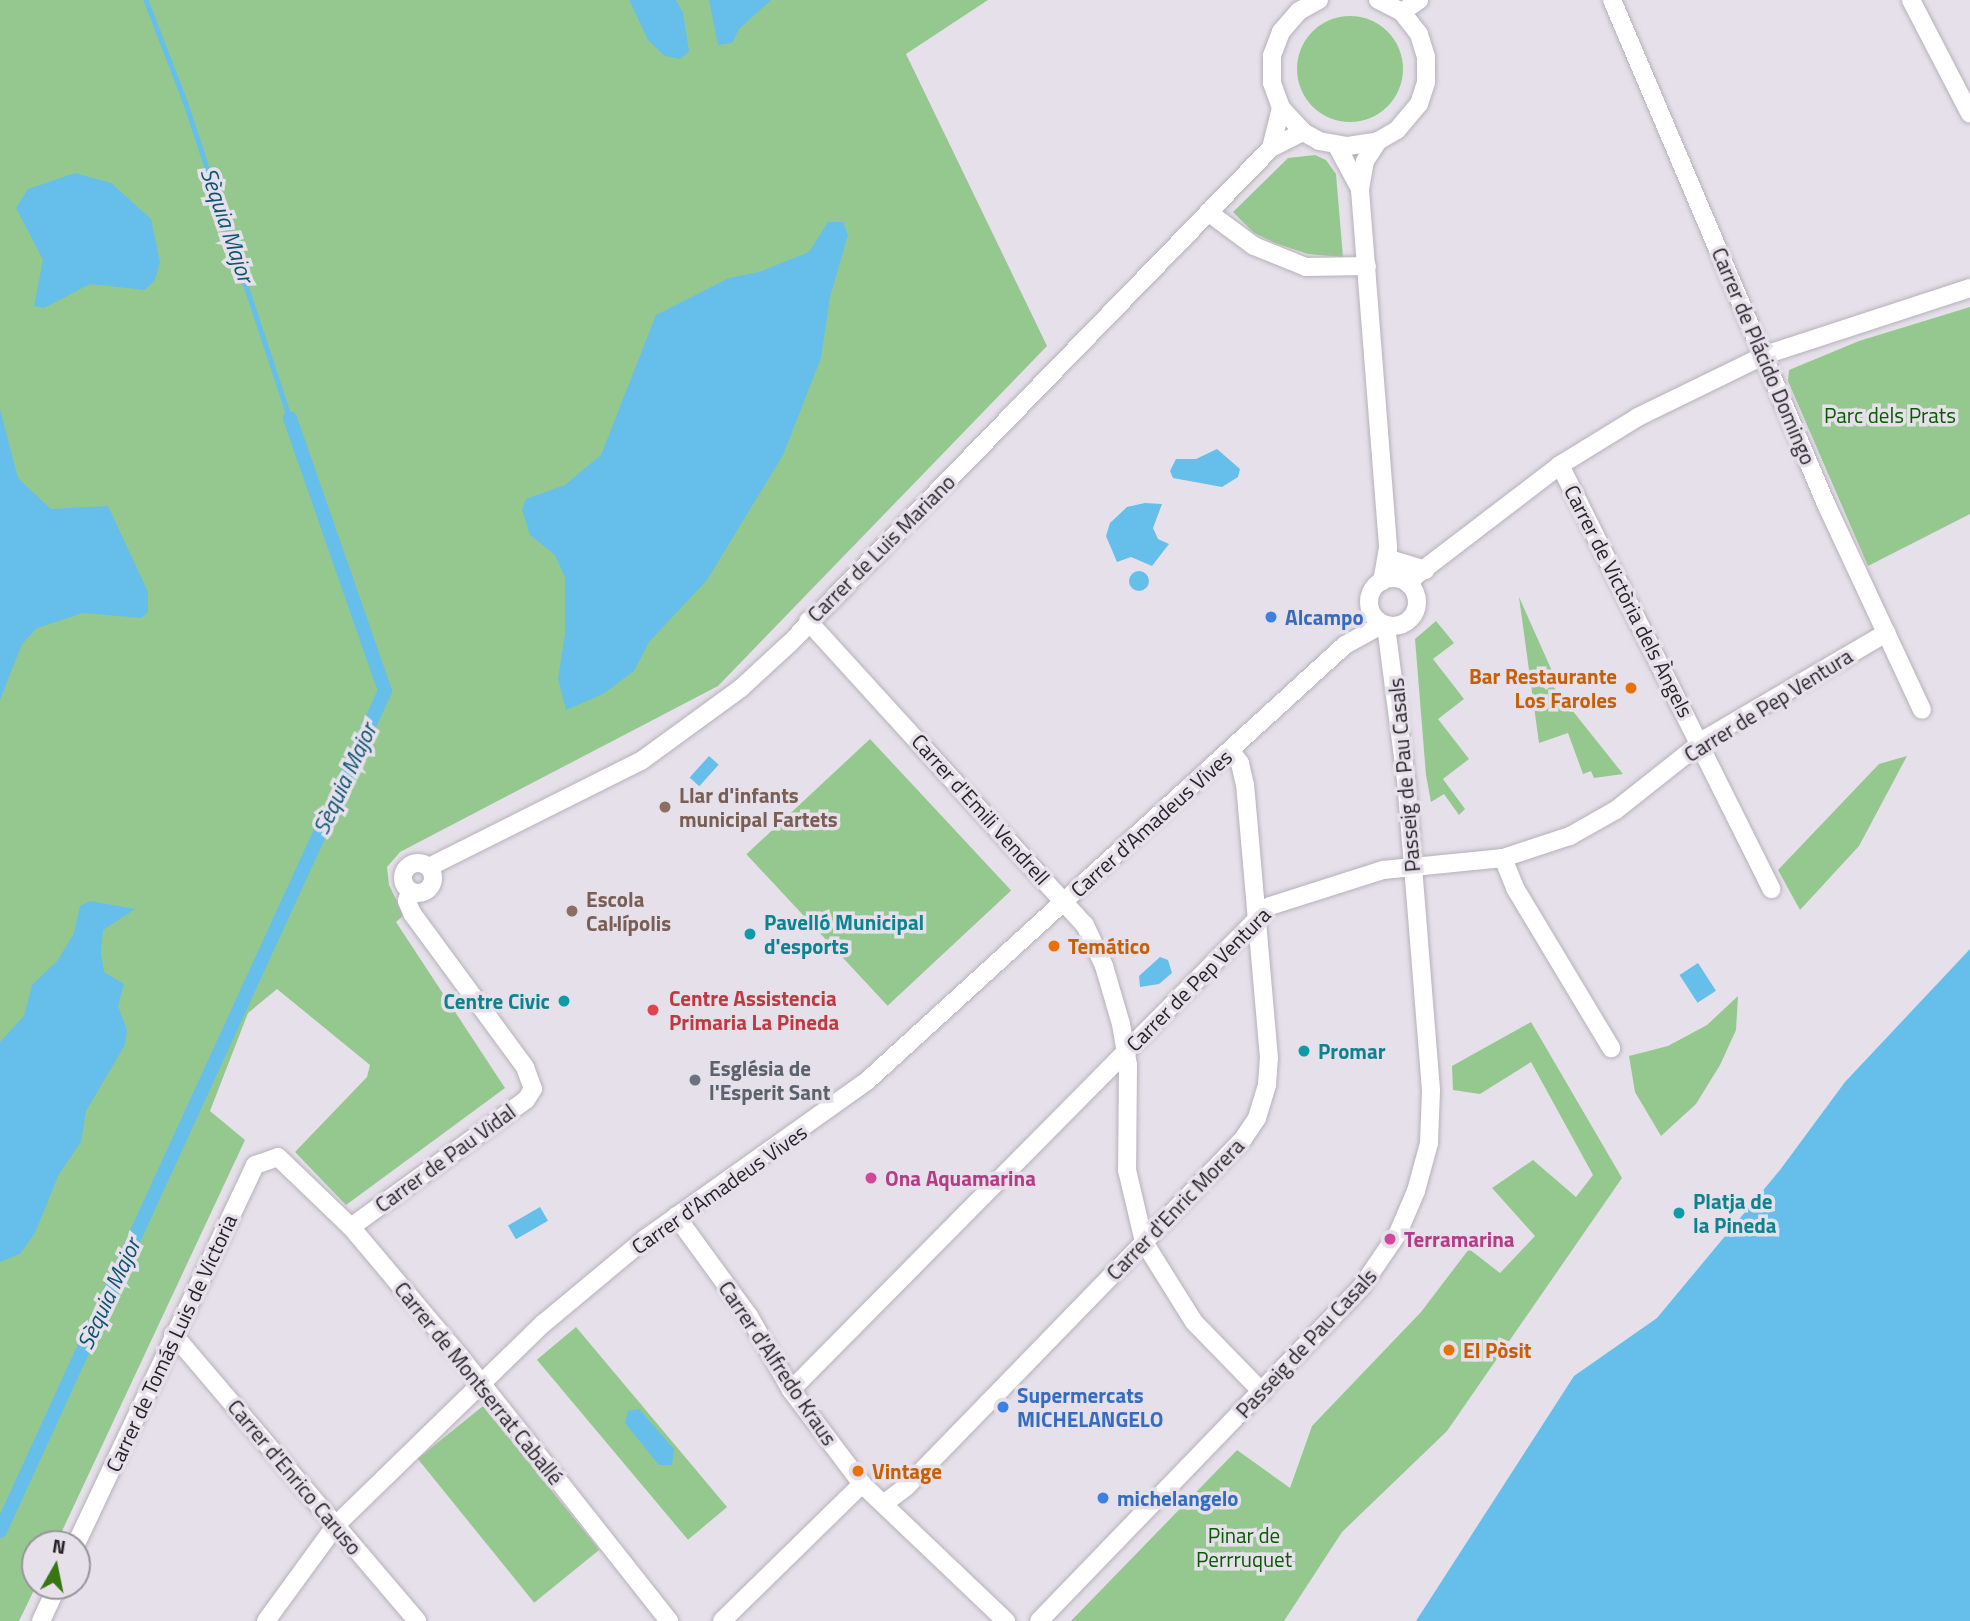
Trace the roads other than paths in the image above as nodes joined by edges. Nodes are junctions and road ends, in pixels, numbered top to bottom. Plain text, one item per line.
1 (1319, 0) edge
2 (1378, 0) edge
3 (1419, 0) edge
4 (1612, 0) edge
5 (1911, 0) edge
6 (1402, 12) junction
7 (1281, 108) junction
8 (1970, 114) edge
9 (1303, 132) junction
10 (1378, 141) junction
11 (1337, 146) junction
12 (1271, 148) junction
13 (1360, 190) junction
14 (1208, 212) junction
15 (1367, 266) junction
16 (1970, 288) edge
17 (1765, 355) junction
18 (1560, 465) junction
19 (1390, 554) junction
20 (1431, 566) junction
21 (1382, 581) junction
22 (1411, 589) junction
23 (1370, 608) junction
24 (808, 621) junction
25 (1408, 621) junction
26 (1385, 624) junction
27 (1886, 633) junction
28 (1357, 636) junction
29 (1392, 656) junction
30 (1922, 710) dead end
31 (1701, 742) junction
32 (1230, 750) junction
33 (1503, 858) junction
34 (1413, 866) junction
35 (1771, 889) dead end
36 (1065, 901) junction
37 (1257, 917) junction
38 (1611, 1048) dead end
39 (1126, 1051) junction
40 (533, 1086) joint
41 (278, 1157) joint
42 (676, 1216) junction
43 (351, 1227) junction
44 (1144, 1242) junction
45 (173, 1334) junction
46 (480, 1382) junction
47 (791, 1390) junction
48 (1262, 1392) junction
49 (862, 1484) junction
50 (886, 1502) junction
51 (337, 1525) junction
52 (82, 1530) edge
53 (51, 1600) edge
54 (41, 1621) edge
55 (266, 1621) edge
56 (417, 1621) edge
57 (669, 1621) edge
58 (722, 1621) edge
59 (1006, 1621) edge
60 (1039, 1621) edge

1 - 7 street
2 - 6 street
3 - 6 street
4 - 17 street, Carrer de Plácido Domingo
5 - 8 street
6 - 10 street
7 - 9 street
7 - 12 street
9 - 11 street
9 - 12 street, Carrer de Luis Mariano
10 - 11 street
10 - 13 street
11 - 13 street
12 - 14 street, Carrer de Luis Mariano
13 - 15 street
14 - 15 street
14 - 24 street, Carrer de Luis Mariano
15 - 19 street
16 - 17 street
17 - 18 street
17 - 27 street, Carrer de Plácido Domingo
18 - 20 street
18 - 31 street, Carrer de Victòria dels Àngels
19 - 20 street
19 - 21 street
19 - 22 street
20 - 22 street
21 - 22 street
21 - 23 street
22 - 25 street
23 - 26 street
23 - 28 street, Carrer d'Amadeus Vives
24 - 36 street, Carrer d'Emili Vendrell
24 - 40 street, Carrer de Luis Mariano
25 - 26 street
25 - 29 street, Passeig de Pau Casals
26 - 28 street, Carrer d'Amadeus Vives
26 - 29 street, Passeig de Pau Casals
27 - 30 street, Carrer de Plácido Domingo
27 - 31 street, Carrer de Pep Ventura
28 - 29 street
28 - 32 street, Carrer d'Amadeus Vives
29 - 34 street, Passeig de Pau Casals
31 - 33 street, Carrer de Pep Ventura
31 - 35 street, Carrer de Victòria dels Àngels
32 - 36 street, Carrer d'Amadeus Vives
32 - 37 street, Carrer d'Enric Morera
33 - 34 street, Carrer de Pep Ventura
33 - 38 street
34 - 37 street, Carrer de Pep Ventura
34 - 48 street, Passeig de Pau Casals
36 - 39 street, Carrer d'Emili Vendrell
36 - 42 street, Carrer d'Amadeus Vives
37 - 39 street, Carrer de Pep Ventura
37 - 44 street, Carrer d'Enric Morera
39 - 44 street, Carrer d'Emili Vendrell
39 - 47 street, Carrer de Pep Ventura
40 - 43 street, Carrer de Pau Vidal
41 - 43 street, Carrer de Montserrat Caballé
41 - 45 street, Carrer de Tomás Luis de Victoria
42 - 46 street, Carrer d'Amadeus Vives
42 - 47 street, Carrer d'Alfredo Kraus
43 - 46 street, Carrer de Montserrat Caballé
44 - 48 street, Carrer d'Emili Vendrell
44 - 50 street, Carrer d'Enric Morera
45 - 51 street, Carrer d'Enrico Caruso
45 - 52 street, Carrer de Tomás Luis de Victoria
46 - 51 street, Carrer d'Amadeus Vives
46 - 57 street, Carrer de Montserrat Caballé
47 - 49 street, Carrer d'Alfredo Kraus
48 - 60 street, Passeig de Pau Casals
49 - 50 street, Carrer d'Alfredo Kraus
49 - 58 street
50 - 59 street, Carrer d'Alfredo Kraus
51 - 55 street, Carrer d'Amadeus Vives
51 - 56 street, Carrer d'Enrico Caruso
53 - 54 street

